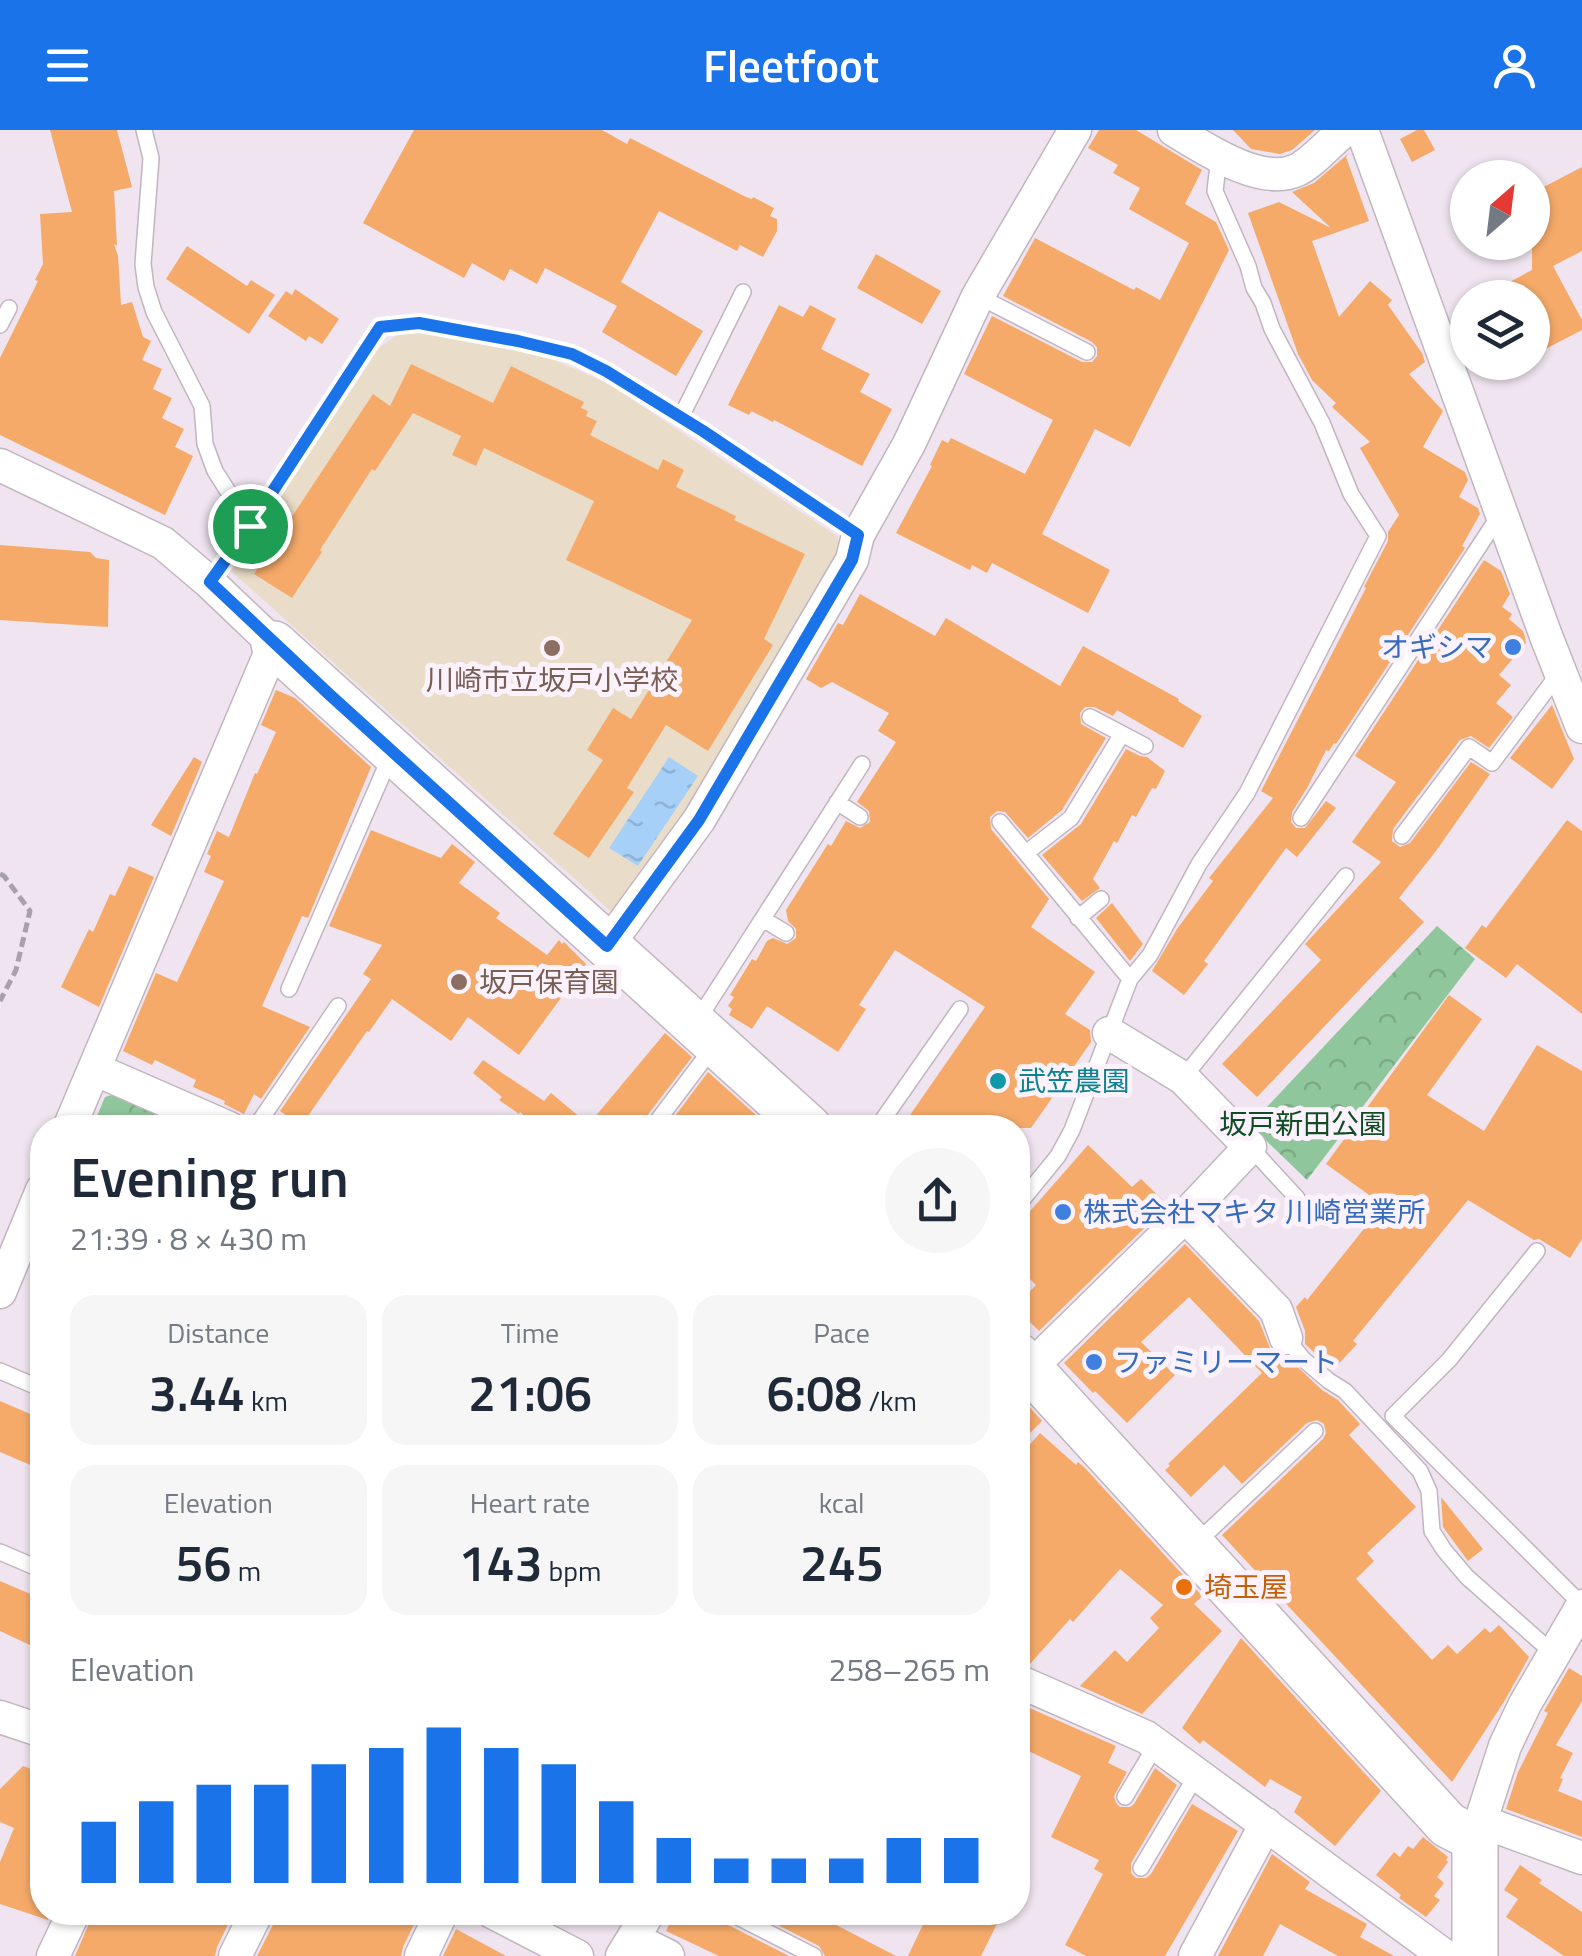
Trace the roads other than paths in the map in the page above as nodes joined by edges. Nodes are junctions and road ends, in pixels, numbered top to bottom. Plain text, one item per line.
1 (144, 130) edge
2 (1074, 130) edge
3 (1174, 130) edge
4 (1345, 130) edge
5 (1362, 130) edge
6 (1218, 156) junction
7 (743, 292) dead end
8 (978, 296) junction
9 (9, 308) dead end
10 (0, 325) edge
11 (1086, 352) dead end
12 (681, 417) junction
13 (0, 465) edge
14 (1501, 513) junction
15 (250, 526) junction
16 (858, 535) junction
17 (210, 582) junction
18 (274, 644) junction
19 (1560, 672) junction
20 (1090, 717) dead end
21 (1582, 727) edge
22 (1122, 734) junction
23 (1145, 746) dead end
24 (392, 752) junction
25 (862, 764) dead end
26 (837, 802) junction
27 (860, 818) dead end
28 (1301, 818) dead end
29 (1000, 822) dead end
30 (1402, 836) dead end
31 (1026, 854) junction
32 (1346, 876) dead end
33 (1101, 899) dead end
34 (1078, 918) junction
35 (762, 919) junction
36 (786, 934) dead end
37 (607, 946) junction
38 (1130, 979) junction
39 (289, 989) dead end
40 (338, 1006) dead end
41 (960, 1009) dead end
42 (1109, 1033) junction
43 (706, 1034) junction
44 (94, 1069) junction
45 (1183, 1078) junction
46 (75, 1115) edge
47 (200, 1115) edge
48 (264, 1115) edge
49 (659, 1115) edge
50 (795, 1115) edge
51 (886, 1115) edge
52 (1250, 1147) junction
53 (1030, 1190) edge
54 (1296, 1198) dead end
55 (1185, 1216) junction
56 (30, 1237) edge
57 (1537, 1251) dead end
58 (0, 1292) edge
59 (1286, 1338) joint
60 (1030, 1354) edge
61 (0, 1372) edge
62 (1030, 1372) edge
63 (30, 1385) edge
64 (1315, 1430) dead end
65 (1192, 1547) junction
66 (0, 1552) edge
67 (30, 1565) edge
68 (1582, 1605) edge
69 (1554, 1654) junction
70 (1030, 1686) edge
71 (0, 1716) edge
72 (30, 1720) edge
73 (1156, 1745) junction
74 (1196, 1776) junction
75 (1126, 1797) dead end
76 (1266, 1824) junction
77 (1477, 1830) junction
78 (1582, 1858) edge
79 (1141, 1868) dead end
80 (68, 1925) edge
81 (251, 1925) edge
82 (436, 1925) edge
83 (517, 1925) edge
84 (753, 1925) edge
85 (635, 1936) edge
86 (52, 1956) edge
87 (236, 1956) edge
88 (421, 1956) edge
89 (578, 1956) edge
90 (668, 1956) edge
91 (814, 1956) edge
92 (1195, 1956) edge
93 (1444, 1956) edge
94 (1475, 1956) edge

1 - 15 lane
2 - 8 street
3 - 6 street
4 - 6 street
5 - 14 street
6 - 38 lane
7 - 12 lane
8 - 11 lane
8 - 16 street
9 - 10 lane
12 - 15 lane
12 - 16 lane
13 - 17 street
14 - 19 street
14 - 28 lane
15 - 17 lane
16 - 37 street
17 - 18 street
18 - 24 street
18 - 44 street
19 - 21 street
19 - 30 lane
20 - 22 lane
22 - 23 lane
22 - 31 lane
24 - 37 street
24 - 39 lane
25 - 26 lane
26 - 27 lane
26 - 35 lane
29 - 31 lane
31 - 34 lane
32 - 45 lane
33 - 34 lane
34 - 38 lane
35 - 36 lane
35 - 43 lane
37 - 43 street
38 - 42 lane
40 - 48 lane
41 - 51 lane
42 - 45 street
42 - 53 lane
43 - 49 lane
43 - 50 street
44 - 46 street
44 - 47 street
45 - 52 street
52 - 54 lane
52 - 55 street
55 - 59 street
55 - 60 street
56 - 58 street
57 - 68 lane
59 - 69 lane
61 - 63 lane
62 - 65 street
64 - 65 lane
65 - 77 street
66 - 67 lane
68 - 69 street
69 - 77 street
70 - 73 street
71 - 72 street
73 - 74 street
73 - 75 lane
74 - 76 street
74 - 79 lane
76 - 92 street
76 - 93 street
77 - 78 street
77 - 94 street
80 - 86 street
81 - 87 street
82 - 88 street
83 - 89 street
84 - 91 lane
85 - 90 street

